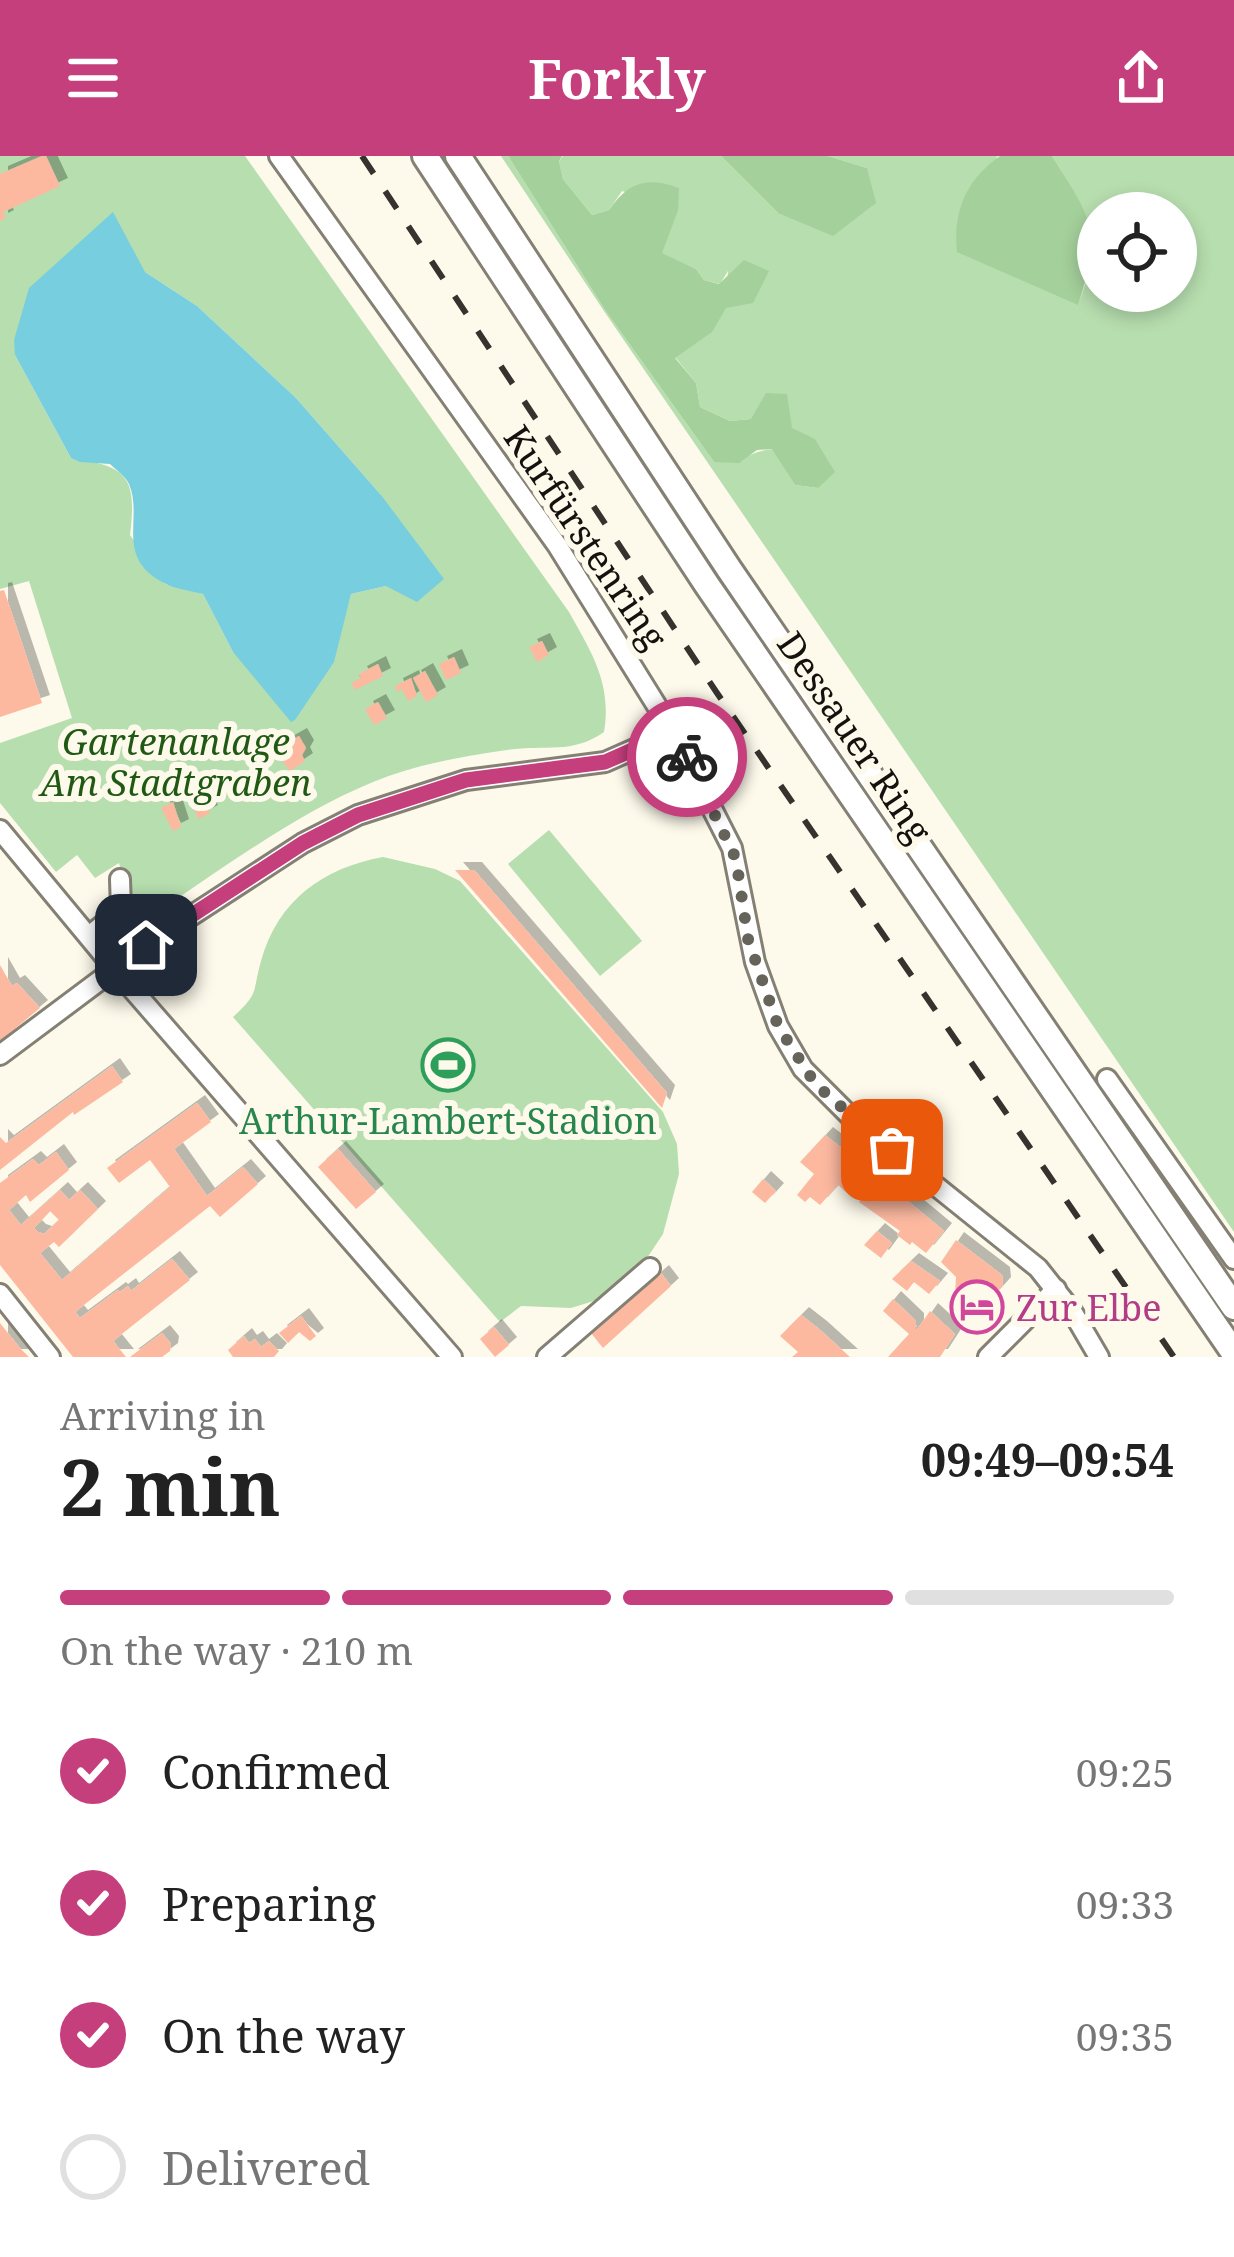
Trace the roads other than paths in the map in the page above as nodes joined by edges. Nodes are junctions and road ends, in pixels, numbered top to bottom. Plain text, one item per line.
1 (279, 156) edge
2 (424, 156) edge
3 (458, 156) edge
4 (673, 732) junction
5 (0, 830) edge
6 (120, 879) dead end
7 (89, 936) junction
8 (115, 968) junction
9 (0, 1055) edge
10 (1107, 1079) dead end
11 (1234, 1259) edge
12 (650, 1268) dead end
13 (1056, 1289) junction
14 (0, 1294) edge
15 (1234, 1306) edge
16 (1234, 1353) edge
17 (50, 1357) edge
18 (452, 1357) edge
19 (547, 1357) edge
20 (988, 1357) edge
21 (1099, 1357) edge

1 - 4 street, Kurfürstenring
2 - 16 main road, Dessauer Ring
3 - 15 main road, Dessauer Ring
4 - 8 street
4 - 13 street, Kurfürstenring
5 - 7 street
6 - 7 street
7 - 8 street
8 - 9 street
8 - 18 street
10 - 11 street
12 - 19 street
13 - 20 street
13 - 21 street, Kurfürstenring
14 - 17 street

